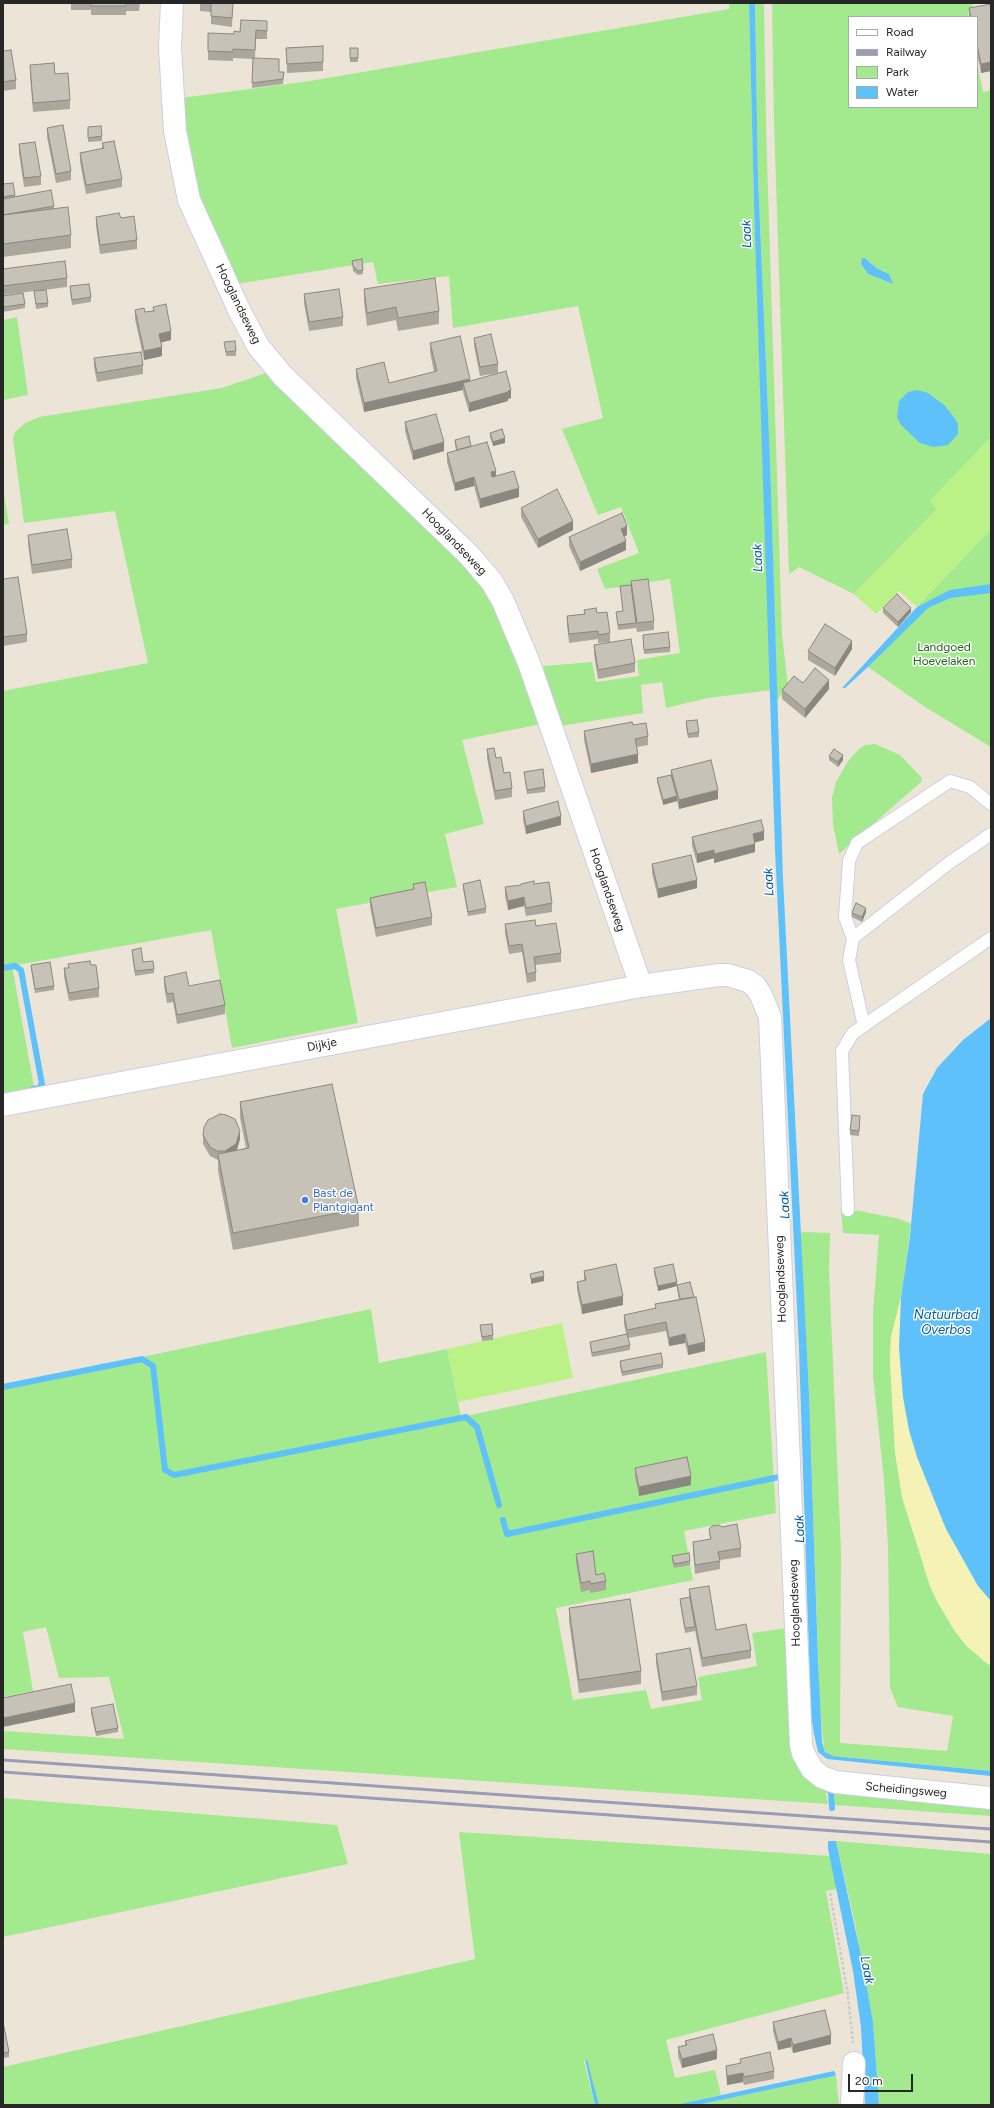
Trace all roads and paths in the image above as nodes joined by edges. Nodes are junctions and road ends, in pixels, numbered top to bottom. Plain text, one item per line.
1 (172, 3) edge
2 (991, 804) edge
3 (991, 834) edge
4 (853, 938) junction
5 (991, 938) edge
6 (641, 986) junction
7 (864, 1026) junction
8 (3, 1105) edge
9 (848, 1210) dead end
10 (822, 1777) joint
11 (991, 1798) edge
12 (830, 1893) dead end
13 (854, 2063) joint
14 (852, 2105) edge

1 - 6 street, Hooglandseweg
2 - 4 lane
3 - 4 lane
4 - 7 lane
5 - 7 lane
6 - 8 street, Dijkje
6 - 10 street, Hooglandseweg
7 - 9 lane
10 - 11 street, Scheidingsweg
12 - 13 path
13 - 14 street

